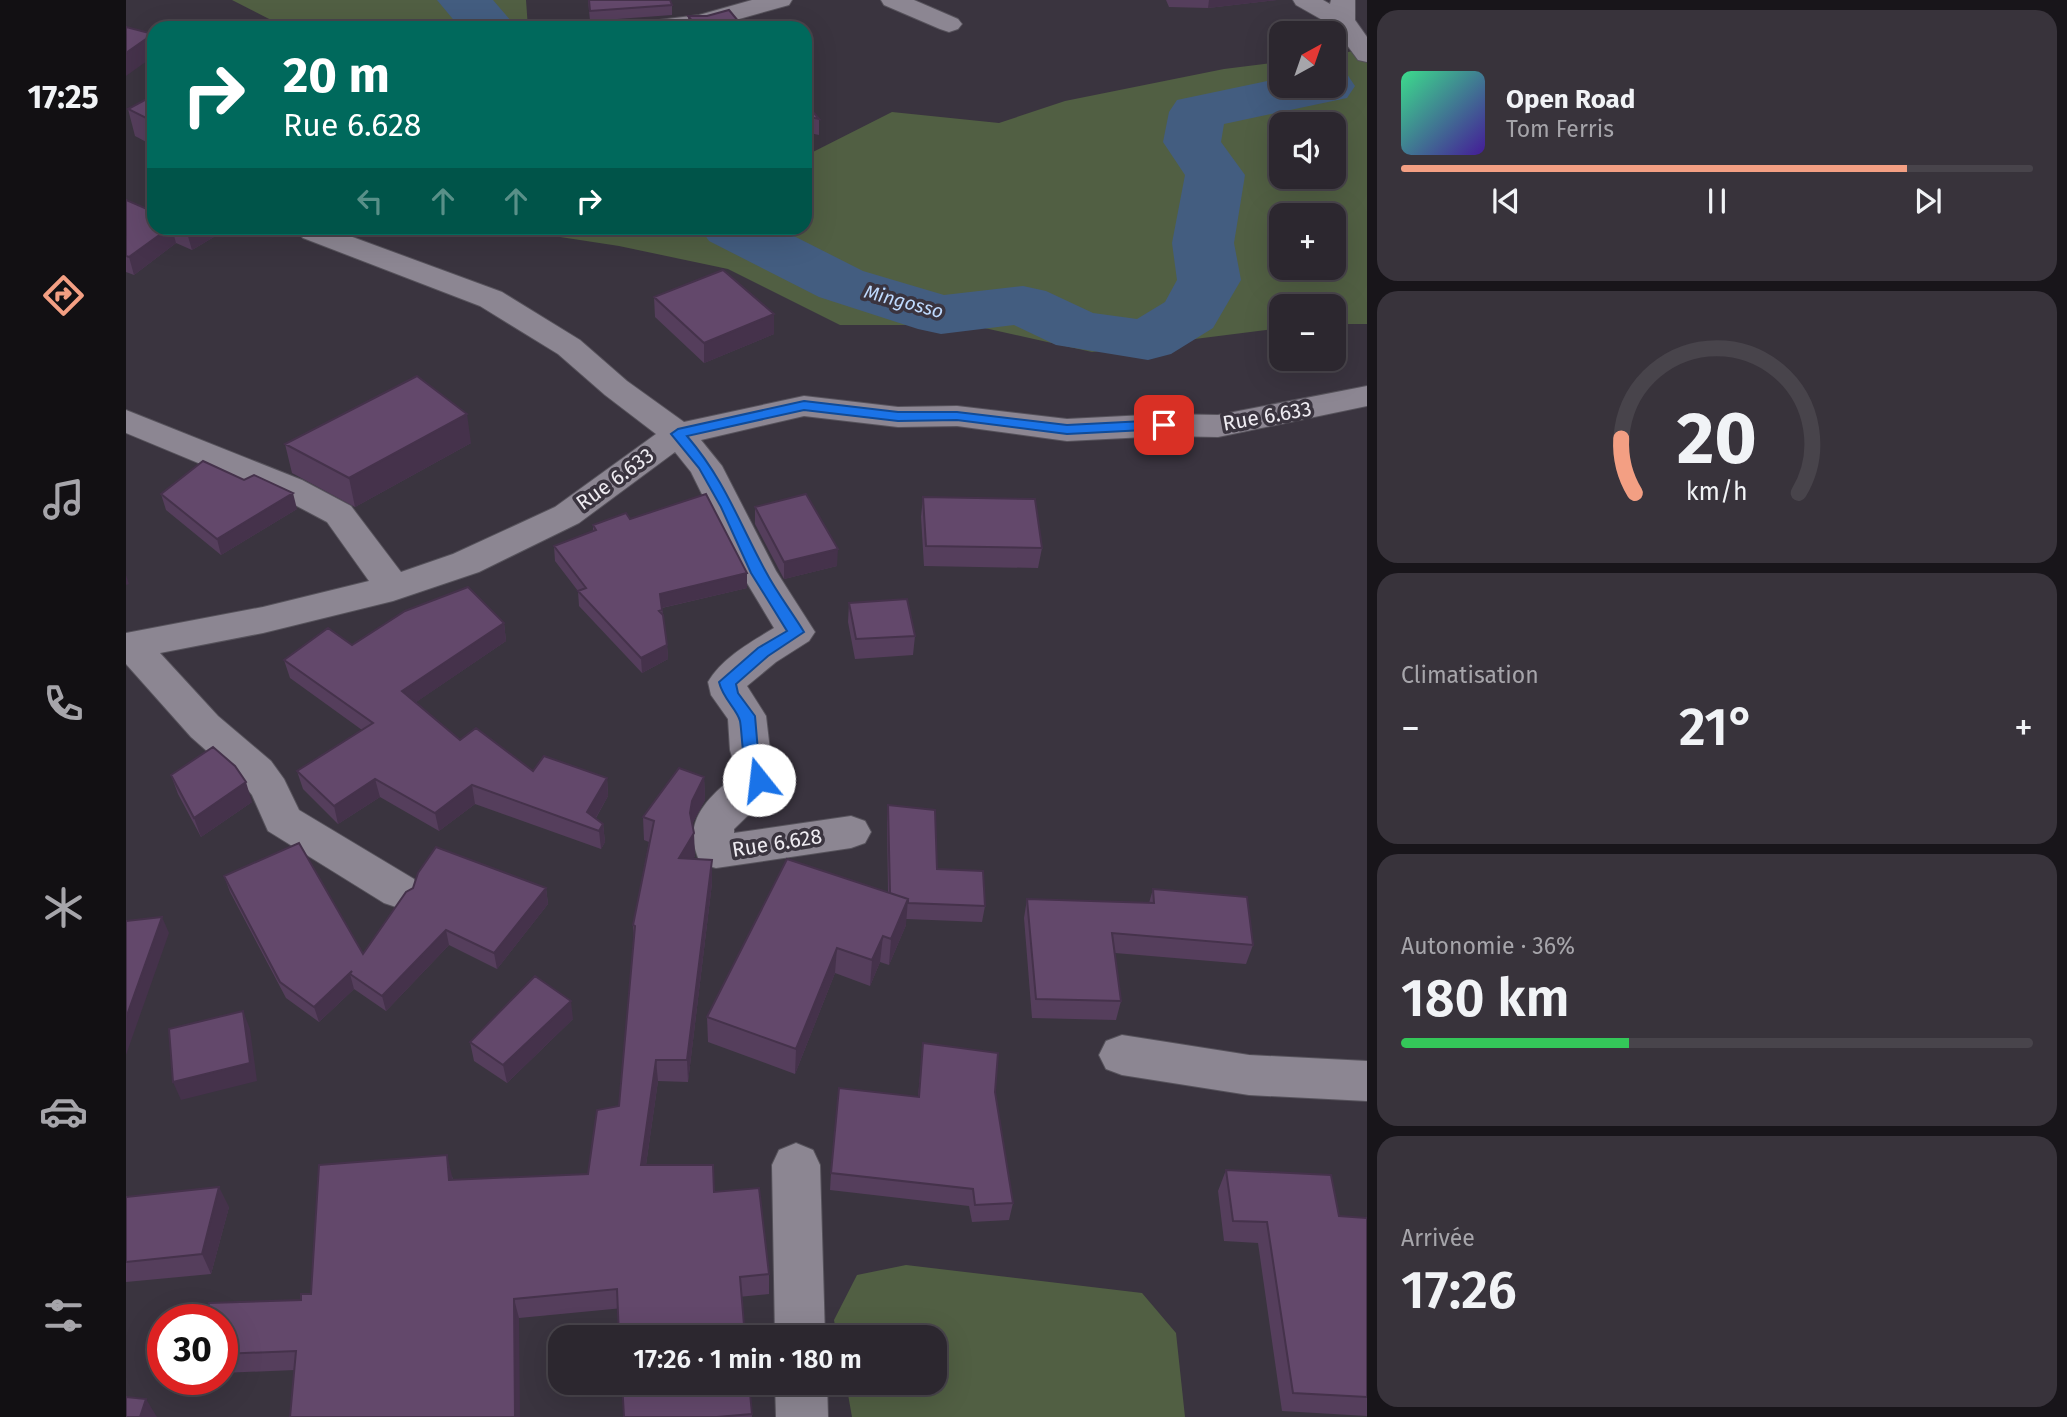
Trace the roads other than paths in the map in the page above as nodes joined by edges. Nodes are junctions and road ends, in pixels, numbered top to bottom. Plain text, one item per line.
1 (780, 0) edge
2 (893, 0) edge
3 (1306, 0) edge
4 (1342, 10) edge
5 (704, 21) edge
6 (949, 24) dead end
7 (1367, 54) edge
8 (321, 235) edge
9 (1367, 396) edge
10 (126, 421) edge
11 (678, 434) junction
12 (393, 588) junction
13 (128, 646) edge
14 (851, 832) dead end
15 (399, 891) dead end
16 (1122, 1055) dead end
17 (1367, 1081) edge
18 (796, 1165) dead end
19 (800, 1325) edge
20 (802, 1395) edge
21 (802, 1417) edge

1 - 5 street
2 - 6 street
3 - 4 street
4 - 7 street
8 - 11 street
9 - 11 street, Rue 6.633
10 - 12 street
11 - 12 street, Rue 6.633
11 - 14 street, Rue 6.628
12 - 13 street, Rue 6.633
13 - 15 street
16 - 17 street
18 - 19 street
20 - 21 street

